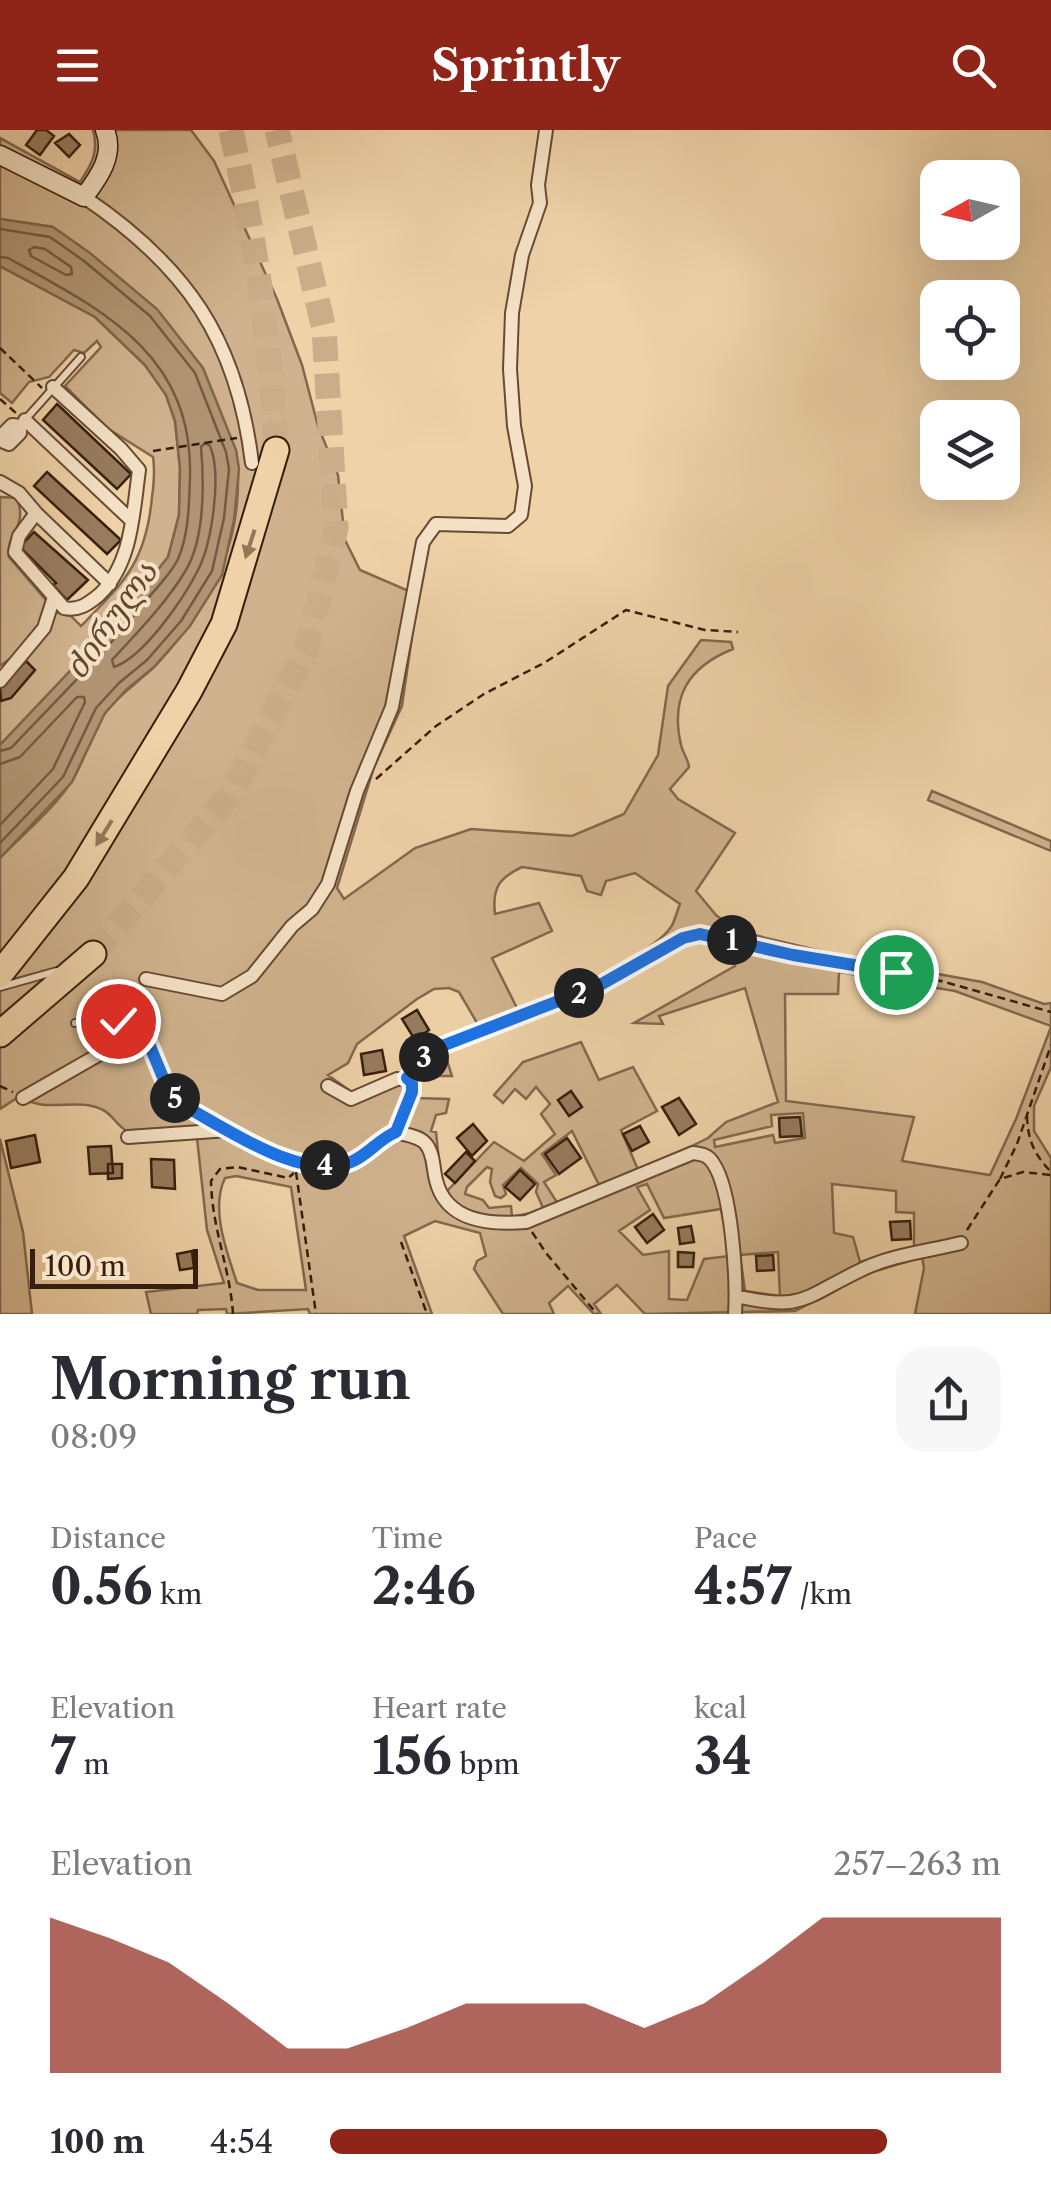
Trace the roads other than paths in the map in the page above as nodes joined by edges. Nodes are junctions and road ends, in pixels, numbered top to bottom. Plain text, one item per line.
1 (105, 130) edge
2 (546, 130) edge
3 (0, 155) edge
4 (84, 197) junction
5 (80, 357) dead end
6 (51, 390) junction
7 (22, 423) junction
8 (2, 448) edge
9 (276, 450) tunnel mouth
10 (252, 462) dead end
11 (0, 482) edge
12 (36, 513) junction
13 (132, 521) junction
14 (110, 584) junction
15 (54, 597) junction
16 (0, 681) edge
17 (87, 959) joint
18 (0, 974) edge
19 (146, 979) dead end
20 (0, 987) edge
21 (75, 1024) dead end
22 (0, 1034) edge
23 (132, 1035) junction
24 (328, 1086) dead end
25 (23, 1098) road end
26 (232, 1130) junction
27 (396, 1132) junction
28 (128, 1137) dead end
29 (961, 1243) road end
30 (736, 1296) junction
31 (734, 1314) edge

1 - 4 street
2 - 19 street
3 - 4 street
4 - 10 street
5 - 6 lane
6 - 7 lane
6 - 13 street
7 - 8 street
7 - 13 street
9 -> 18 highway
11 - 12 street
12 - 14 street
12 - 15 street
13 - 14 street
14 - 15 street
15 - 16 street
17 - 20 lane
17 - 22 highway
21 - 23 lane
23 - 25 street
23 - 26 street
24 - 27 street
26 - 27 street
26 - 28 street
27 - 30 street
29 - 30 street
30 - 31 street

